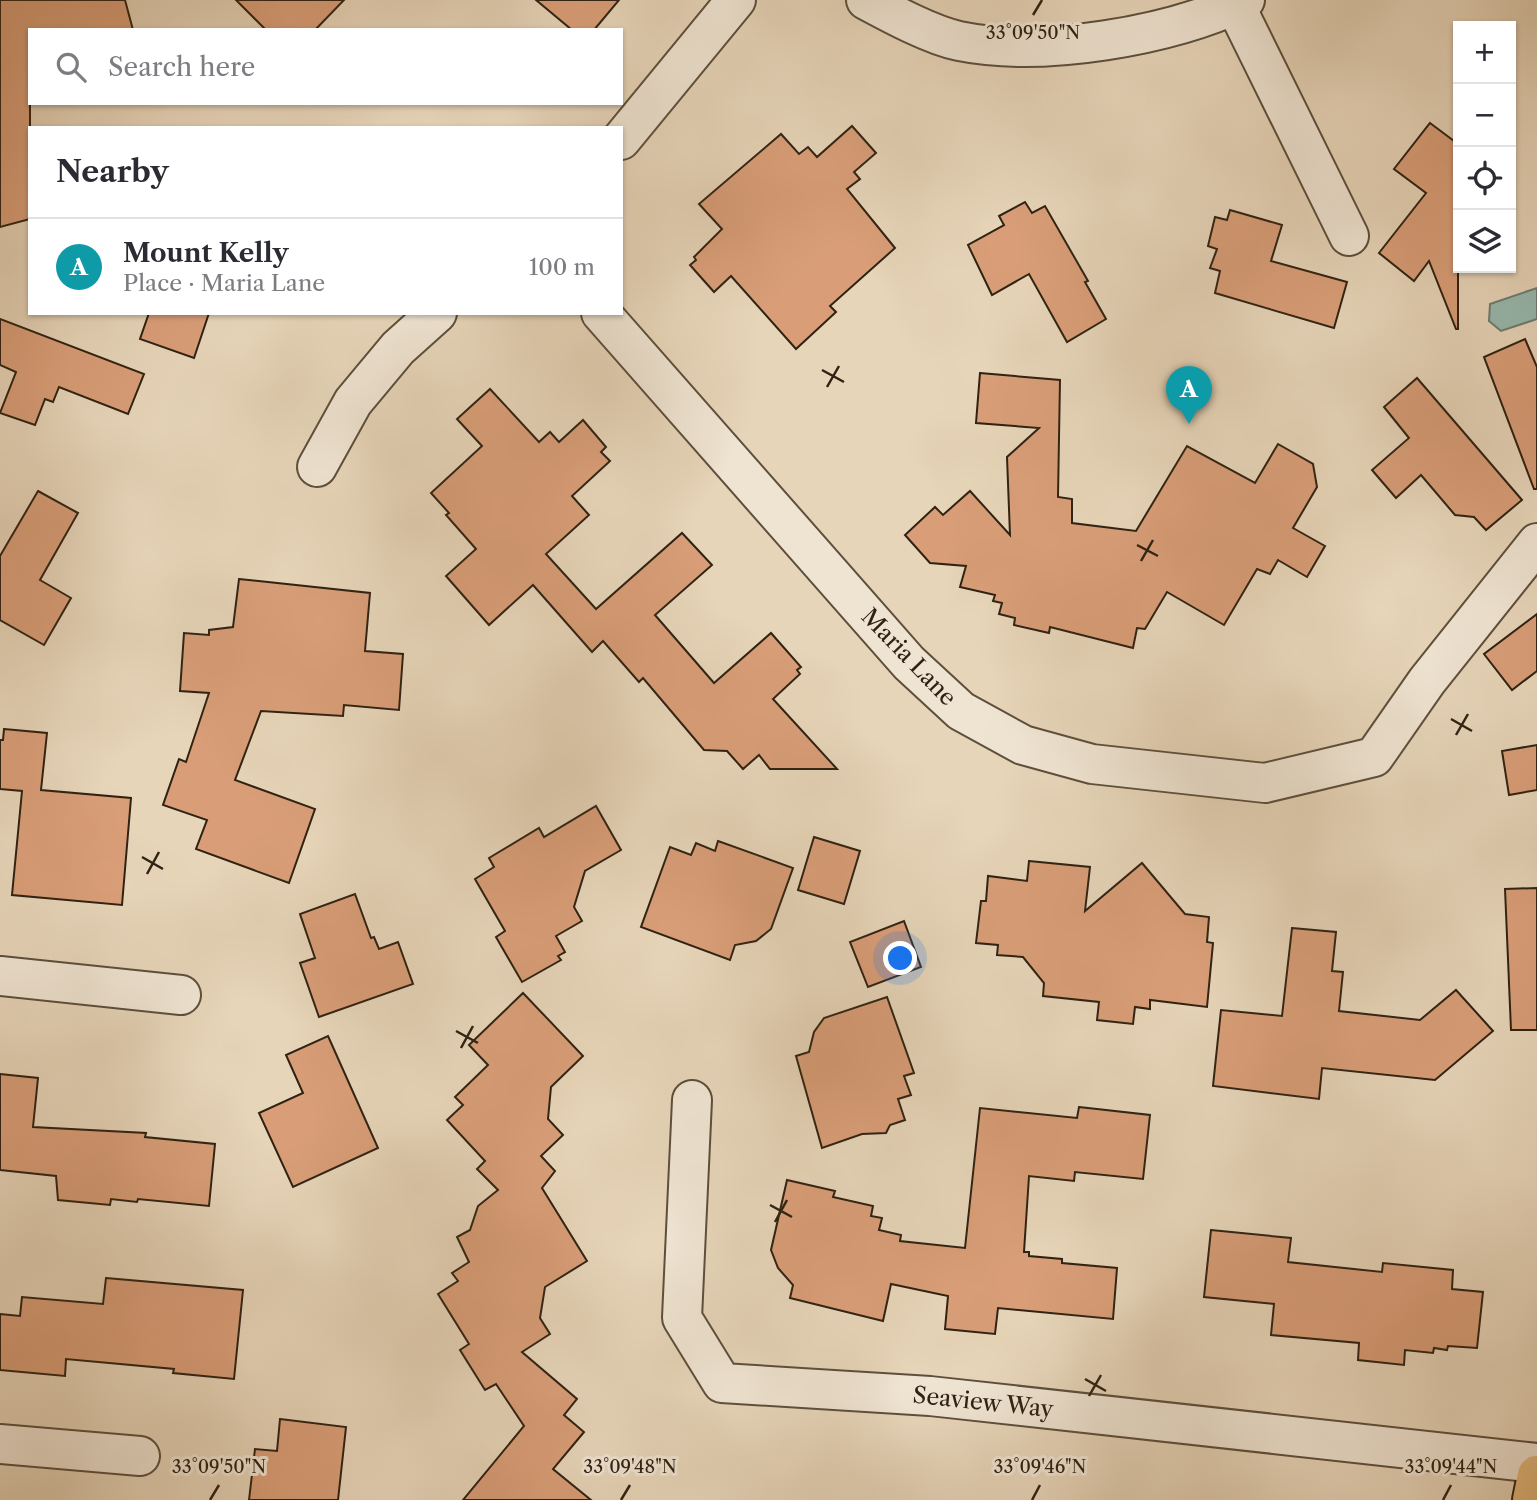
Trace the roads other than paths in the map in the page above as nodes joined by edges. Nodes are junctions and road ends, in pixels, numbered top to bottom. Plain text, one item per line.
1 (736, 0) edge
2 (866, 0) edge
3 (1240, 3) edge
4 (623, 138) edge
5 (1349, 236) dead end
6 (435, 315) edge
7 (603, 315) edge
8 (317, 467) dead end
9 (1537, 543) edge
10 (0, 976) edge
11 (181, 995) dead end
12 (692, 1100) dead end
13 (0, 1444) edge
14 (140, 1456) dead end
15 (1537, 1463) edge
16 (1537, 1475) edge
17 (1532, 1500) edge

1 - 4 street
2 - 3 street
3 - 5 street
6 - 8 street
7 - 9 street, Maria Lane
10 - 11 street
12 - 15 street, Seaview Way
13 - 14 street
16 - 17 main road

